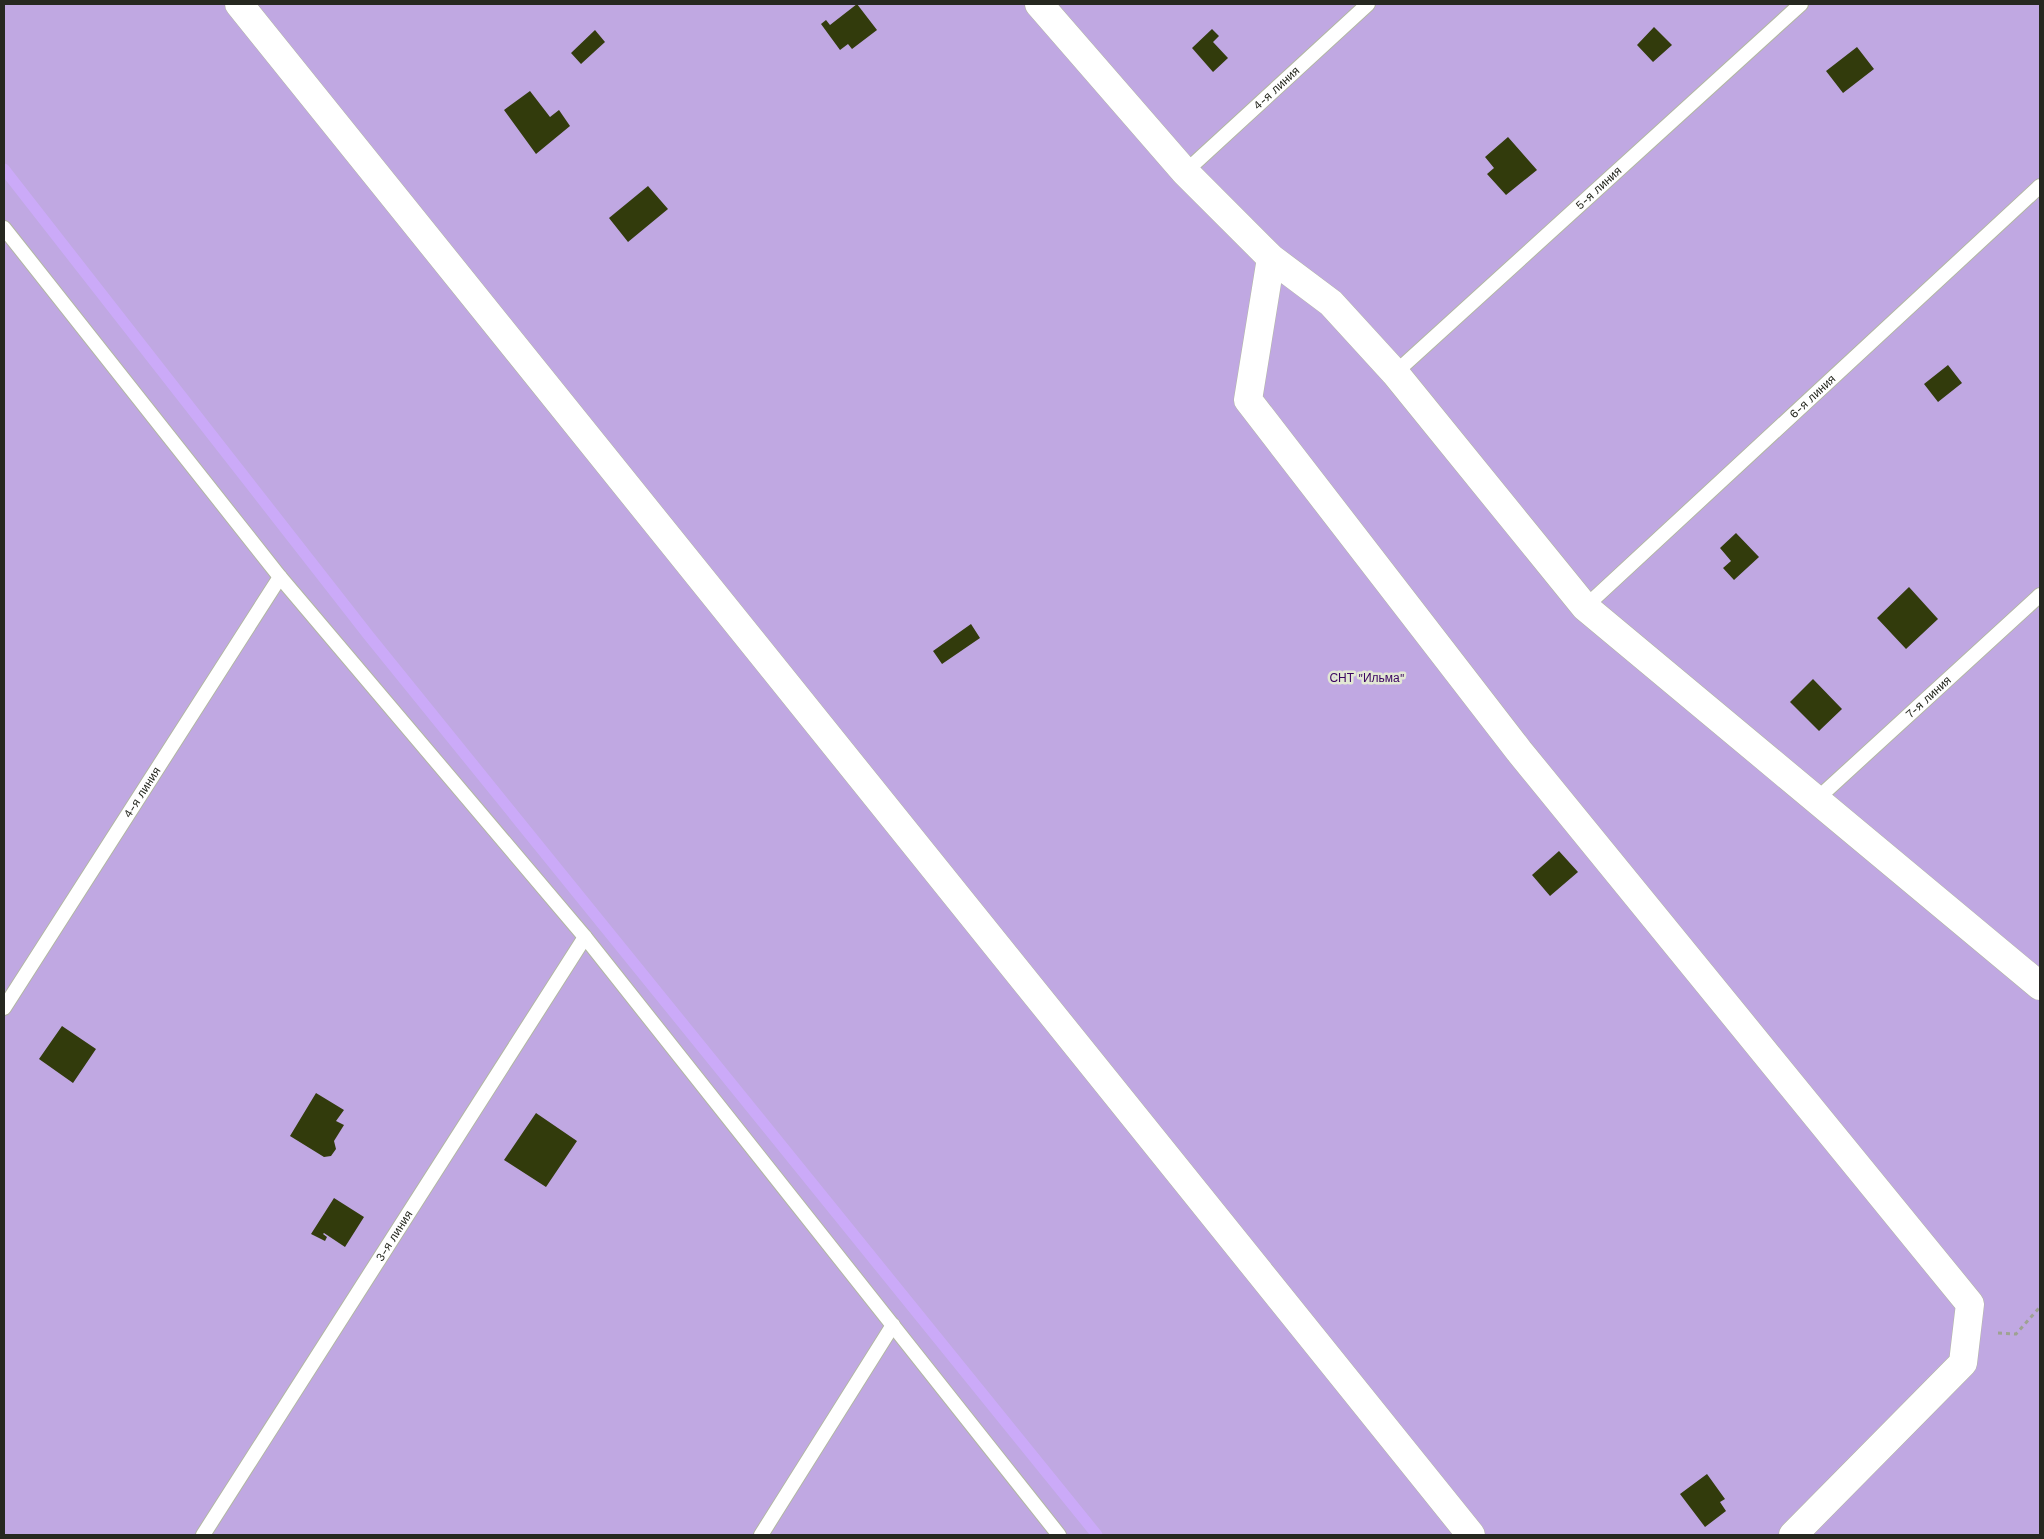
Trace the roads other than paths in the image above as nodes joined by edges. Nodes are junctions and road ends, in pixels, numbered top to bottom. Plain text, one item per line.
1 (239, 4) edge
2 (1039, 4) edge
3 (1368, 4) edge
4 (1801, 4) edge
5 (1184, 172) junction
6 (2040, 186) edge
7 (4, 228) edge
8 (1271, 258) junction
9 (1395, 373) junction
10 (280, 577) junction
11 (2040, 595) edge
12 (1585, 607) junction
13 (1817, 799) junction
14 (585, 937) junction
15 (2040, 986) edge
16 (4, 1008) edge
17 (893, 1326) junction
18 (203, 1535) edge
19 (761, 1535) edge
20 (1059, 1535) edge
21 (1471, 1535) edge
22 (1793, 1535) edge

1 - 21 street
2 - 5 street
3 - 5 lane, 4-я линия
4 - 9 lane, 5-я линия
5 - 8 street
6 - 12 lane, 6-я линия
7 - 10 lane
8 - 9 street
8 - 22 street
9 - 12 street
10 - 14 lane
10 - 16 lane, 4-я линия
11 - 13 lane, 7-я линия
12 - 13 street
13 - 15 street
14 - 17 lane
14 - 18 lane, 3-я линия
17 - 19 lane
17 - 20 lane

